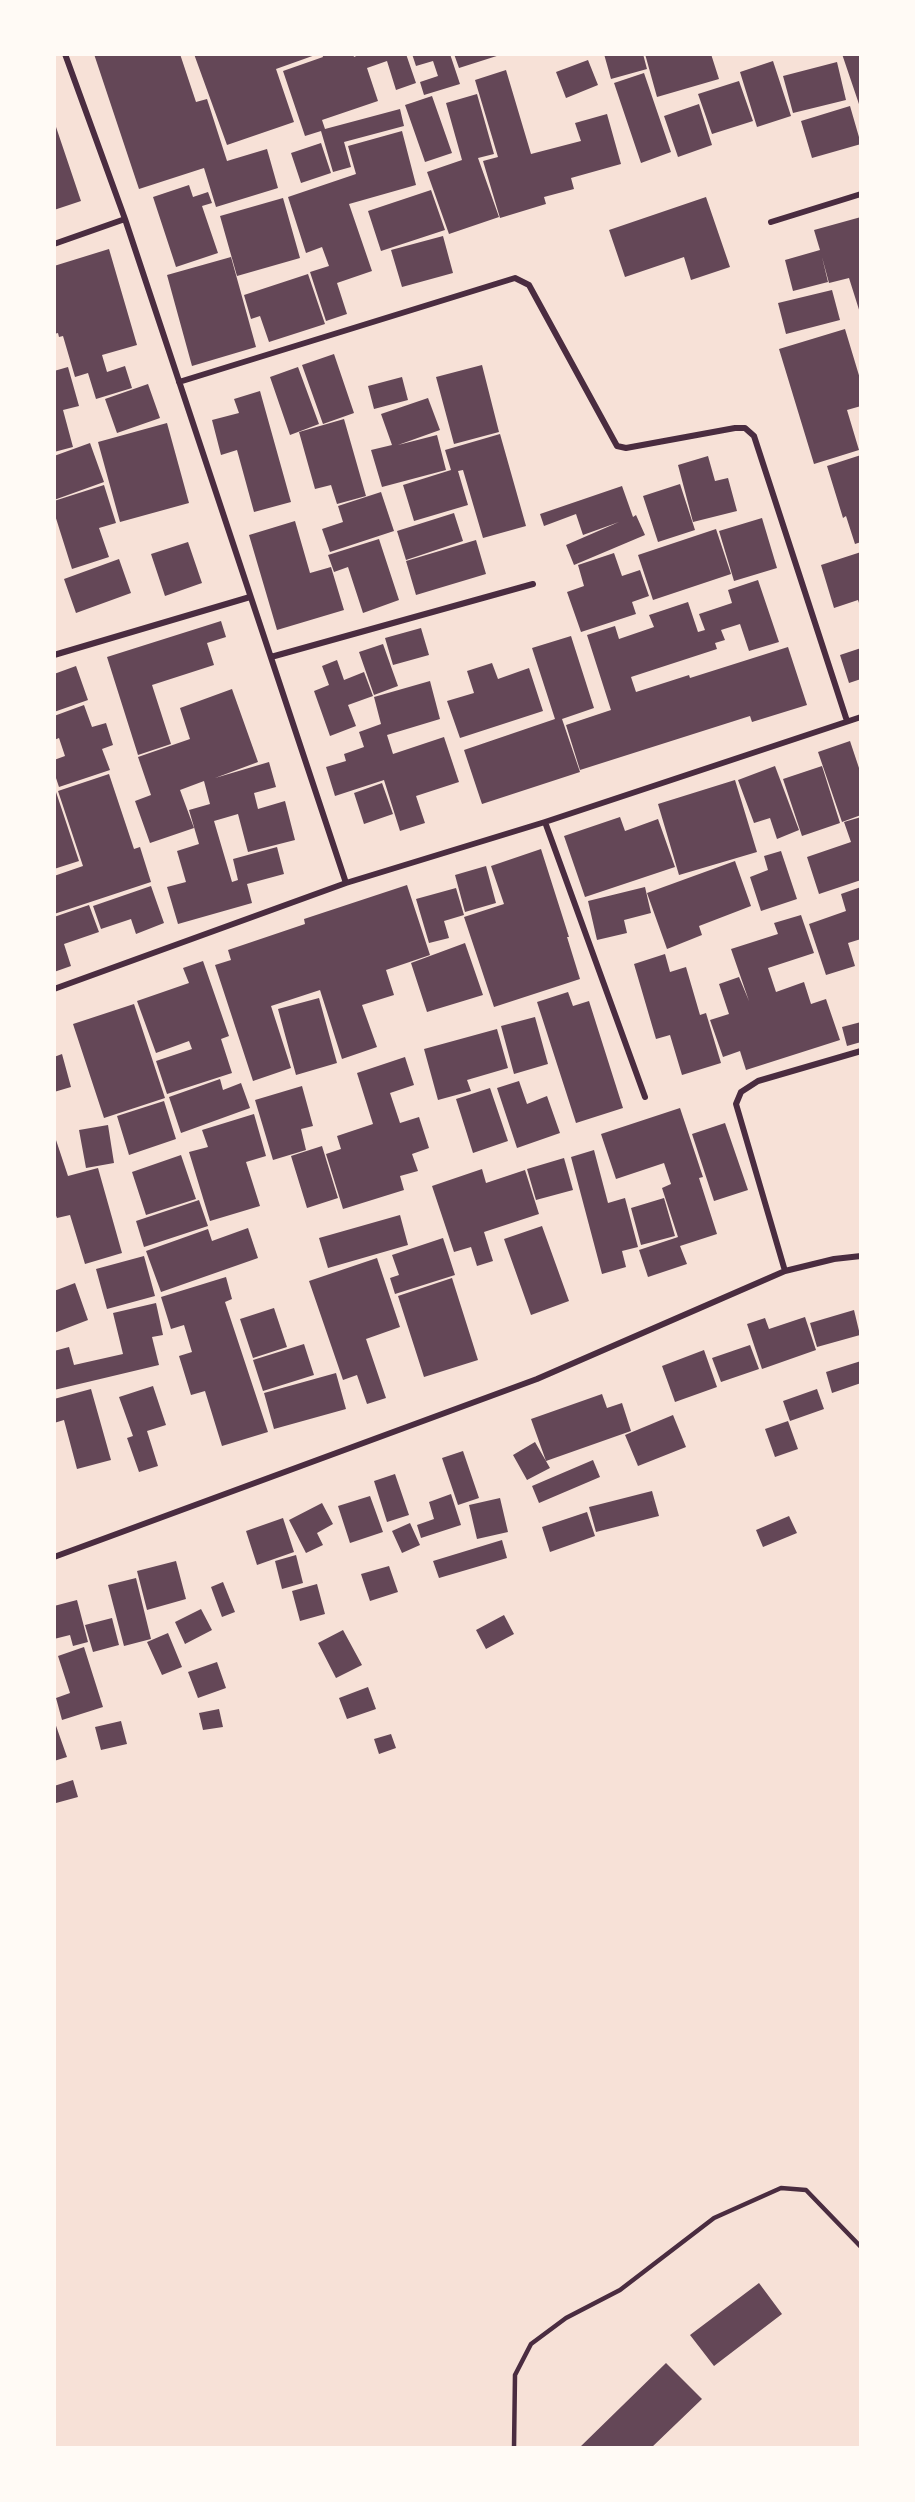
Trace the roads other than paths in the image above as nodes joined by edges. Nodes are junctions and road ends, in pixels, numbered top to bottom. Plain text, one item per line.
1 (65, 54) edge
2 (861, 194) edge
3 (125, 219) junction
4 (771, 222) dead end
5 (54, 244) edge
6 (179, 382) junction
7 (532, 584) dead end
8 (250, 597) junction
9 (54, 655) edge
10 (271, 657) junction
11 (861, 717) edge
12 (848, 721) junction
13 (545, 822) junction
14 (346, 883) junction
15 (54, 989) edge
16 (861, 1051) edge
17 (645, 1097) dead end
18 (861, 1256) edge
19 (785, 1271) junction
20 (54, 1557) edge
21 (861, 2247) edge
22 (514, 2448) edge

1 - 3 street
2 - 4 street
3 - 5 street
3 - 6 street
6 - 8 street
6 - 12 street
7 - 10 street
8 - 9 street
8 - 10 street
10 - 14 street
11 - 12 street
12 - 13 street
13 - 14 street
13 - 17 street
14 - 15 street
16 - 19 street
18 - 19 street
19 - 20 street
21 - 22 lane

